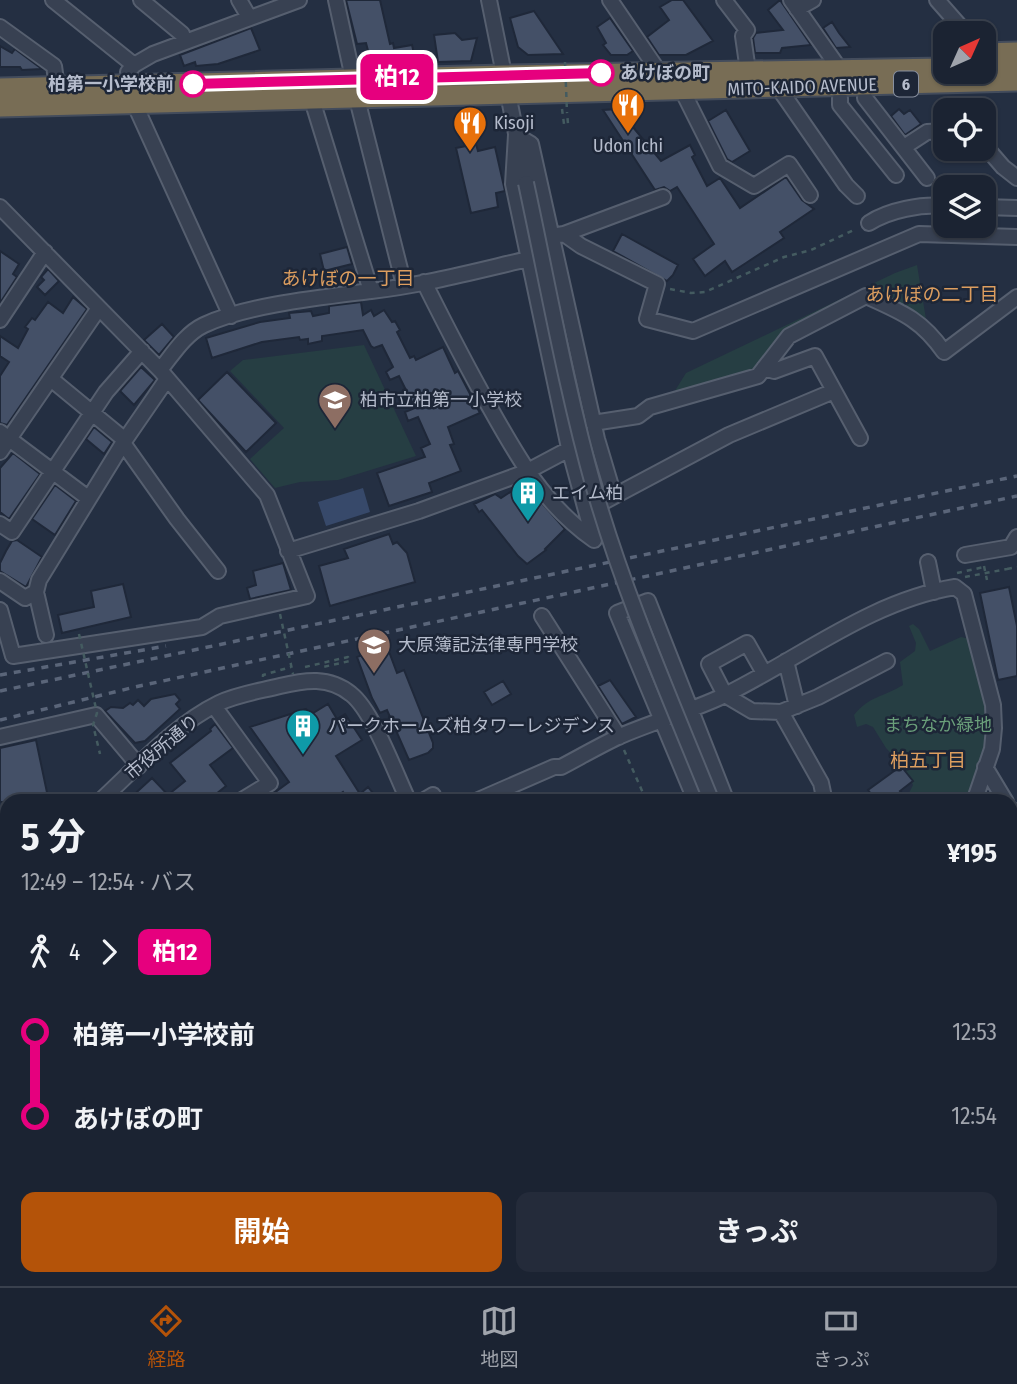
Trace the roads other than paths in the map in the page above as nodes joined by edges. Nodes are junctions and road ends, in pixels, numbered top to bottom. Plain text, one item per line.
1 (53, 0) edge
2 (141, 0) edge
3 (239, 0) edge
4 (299, 0) edge
5 (336, 0) edge
6 (610, 0) edge
7 (724, 0) edge
8 (813, 0) edge
9 (937, 0) edge
10 (492, 1) edge
11 (794, 5) edge
12 (249, 17) junction
13 (955, 21) edge
14 (0, 27) edge
15 (184, 41) junction
16 (1017, 52) edge
17 (996, 53) edge
18 (933, 56) edge
19 (134, 65) junction
20 (1017, 67) edge
21 (933, 68) edge
22 (996, 68) edge
23 (748, 71) junction
24 (844, 71) junction
25 (659, 72) junction
26 (504, 75) junction
27 (353, 78) junction
28 (1017, 81) edge
29 (127, 85) junction
30 (57, 87) junction
31 (786, 87) junction
32 (0, 88) edge
33 (682, 90) junction
34 (1017, 94) edge
35 (507, 95) junction
36 (840, 98) junction
37 (865, 98) junction
38 (358, 99) junction
39 (312, 100) junction
40 (131, 105) junction
41 (0, 107) edge
42 (933, 131) edge
43 (516, 135) junction
44 (904, 147) junction
45 (996, 159) edge
46 (896, 175) dead end
47 (927, 178) dead end
48 (1017, 178) edge
49 (810, 195) dead end
50 (857, 196) dead end
51 (663, 197) dead end
52 (0, 206) edge
53 (933, 206) edge
54 (996, 207) edge
55 (1017, 208) edge
56 (869, 223) road end
57 (558, 235) junction
58 (1017, 237) edge
59 (45, 252) junction
60 (528, 260) junction
61 (424, 282) junction
62 (404, 285) junction
63 (371, 291) junction
64 (1017, 297) edge
65 (99, 308) junction
66 (231, 316) junction
67 (0, 320) edge
68 (142, 351) junction
69 (764, 369) junction
70 (164, 374) junction
71 (51, 379) junction
72 (834, 391) junction
73 (92, 413) junction
74 (593, 423) junction
75 (5, 435) edge
76 (860, 438) dead end
77 (597, 439) junction
78 (124, 441) junction
79 (569, 448) junction
80 (0, 452) edge
81 (53, 471) junction
82 (526, 472) junction
83 (614, 496) junction
84 (88, 498) junction
85 (585, 511) junction
86 (0, 524) edge
87 (1017, 537) edge
88 (288, 551) junction
89 (965, 555) dead end
90 (928, 562) dead end
91 (218, 571) dead end
92 (1, 584) edge
93 (36, 592) junction
94 (934, 592) junction
95 (0, 610) edge
96 (542, 616) dead end
97 (46, 635) dead end
98 (786, 661) junction
99 (887, 661) dead end
100 (764, 673) junction
101 (725, 695) junction
102 (214, 706) junction
103 (797, 706) junction
104 (690, 711) junction
105 (781, 712) junction
106 (662, 721) junction
107 (0, 737) edge
108 (619, 737) junction
109 (139, 766) junction
110 (985, 767) junction
111 (108, 794) edge
112 (252, 794) edge
113 (405, 794) edge
114 (502, 794) edge
115 (693, 794) edge
116 (709, 794) edge
117 (724, 794) edge
118 (823, 794) edge
119 (977, 794) edge
120 (1001, 794) edge

1 - 19 street
2 - 15 street
3 - 12 street
4 - 12 street
5 - 27 street
6 - 25 street
7 - 23 street
8 - 11 street
9 - 13 street
10 - 26 street
11 - 24 street
12 - 15 street
14 - 30 street
15 - 19 street
16 - 17 highway
18 - 24 highway
19 - 29 street
20 - 22 highway
21 - 24 highway, MITO-KAIDO AVENUE / 6
23 - 24 highway, MITO-KAIDO AVENUE / 6
23 - 25 highway, MITO-KAIDO AVENUE / 6
25 - 26 highway, MITO-KAIDO AVENUE / 6
26 - 27 highway, MITO-KAIDO AVENUE / 6
26 - 35 street
27 - 29 highway, MITO-KAIDO AVENUE / 6
28 - 31 highway, MITO-KAIDO AVENUE / 6
29 - 30 highway, MITO-KAIDO AVENUE / 6
29 - 40 street
30 - 32 highway, MITO-KAIDO AVENUE / 6
31 - 33 highway, MITO-KAIDO AVENUE / 6
31 - 36 highway
31 - 50 street
33 - 35 highway, MITO-KAIDO AVENUE / 6
33 - 49 street
34 - 37 highway
35 - 38 highway, MITO-KAIDO AVENUE / 6
35 - 43 street
36 - 37 highway
36 - 46 street
37 - 44 street
38 - 39 highway, MITO-KAIDO AVENUE / 6
38 - 62 street
39 - 40 highway, MITO-KAIDO AVENUE / 6
39 - 63 street
40 - 41 highway, MITO-KAIDO AVENUE / 6
40 - 66 street
42 - 44 street
43 - 57 street
43 - 60 street
43 - 116 street, bridge
44 - 47 street
45 - 48 street
51 - 57 street
52 - 59 street
53 - 56 street
54 - 55 street
57 - 58 street
57 - 74 street
59 - 65 street
59 - 67 street
60 - 61 street
60 - 79 street
61 - 62 street
61 - 82 street
62 - 63 street
63 - 66 street
64 - 69 street
65 - 68 street
65 - 71 street
66 - 70 street
68 - 70 street
68 - 73 street
69 - 72 street
69 - 74 street
70 - 78 street
70 - 88 street
71 - 73 street
71 - 75 street
72 - 76 street
72 - 83 street
73 - 78 street
73 - 81 street
74 - 77 street
75 - 80 street
75 - 81 street
77 - 79 street
77 - 83 street
78 - 84 street
78 - 91 street
79 - 82 street
79 - 85 street
81 - 84 street
81 - 86 street
82 - 85 street
82 - 88 street
83 - 85 street
84 - 93 street
87 - 89 street
88 - 95 street
90 - 94 street
92 - 93 street
93 - 97 street
94 - 98 street
94 - 110 street
96 - 108 street
98 - 100 street
98 - 103 street
99 - 103 street
100 - 101 street
100 - 101 street
101 - 104 street
101 - 105 street
102 - 109 street, 市役所通り
102 - 112 street
102 - 113 street, 市役所通り
103 - 105 street
104 - 106 street
104 - 106 street
104 - 117 street
105 - 118 street
106 - 108 street
106 - 115 street
107 - 109 street
108 - 114 street
109 - 111 street, 市役所通り
110 - 119 street
110 - 120 street

